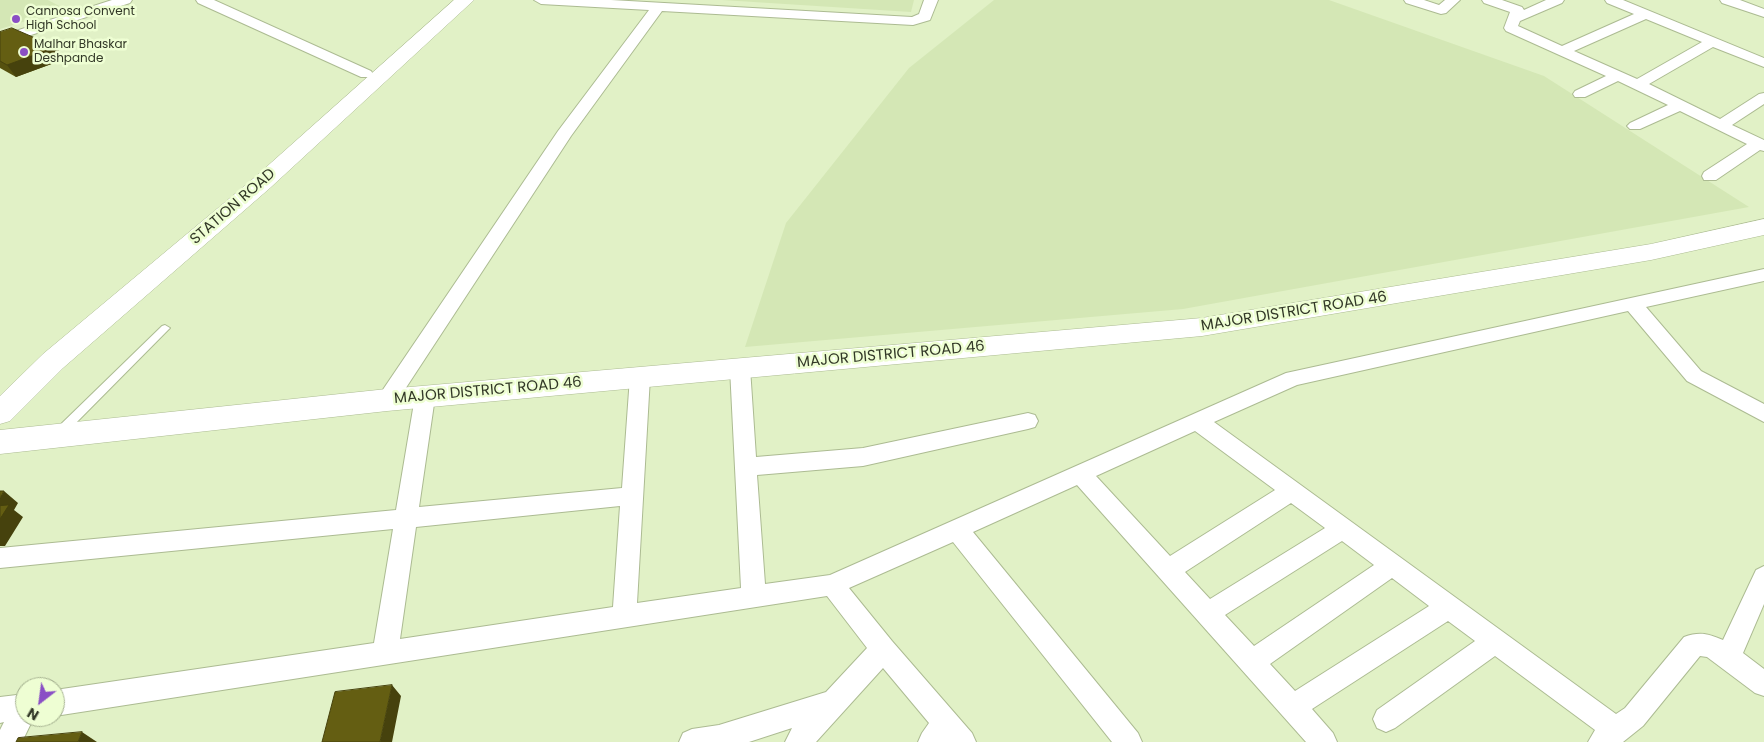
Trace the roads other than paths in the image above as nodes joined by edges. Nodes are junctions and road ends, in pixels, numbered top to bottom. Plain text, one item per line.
1 (88, 0) edge
2 (125, 0) edge
3 (203, 0) edge
4 (447, 0) edge
5 (465, 0) edge
6 (541, 0) edge
7 (931, 0) edge
8 (1411, 0) edge
9 (1453, 0) edge
10 (1489, 0) edge
11 (1556, 0) edge
12 (1612, 0) edge
13 (1727, 0) edge
14 (103, 7) junction
15 (658, 7) junction
16 (1764, 13) edge
17 (1645, 14) junction
18 (1514, 19) junction
19 (0, 41) edge
20 (1712, 42) junction
21 (1562, 51) junction
22 (1764, 64) edge
23 (366, 74) junction
24 (1617, 76) junction
25 (1637, 85) junction
26 (1580, 94) dead end
27 (1764, 97) edge
28 (1680, 105) junction
29 (1721, 125) junction
30 (1635, 126) dead end
31 (1761, 144) edge
32 (1710, 176) dead end
33 (1764, 227) edge
34 (1764, 275) edge
35 (1632, 304) junction
36 (165, 328) dead end
37 (740, 368) junction
38 (640, 377) junction
39 (0, 394) edge
40 (425, 397) junction
41 (387, 400) junction
42 (0, 414) edge
43 (1764, 414) edge
44 (1028, 421) dead end
45 (1197, 421) junction
46 (55, 437) junction
47 (4, 439) edge
48 (746, 467) junction
49 (1081, 474) junction
50 (1292, 491) junction
51 (632, 496) junction
52 (406, 518) junction
53 (1343, 529) junction
54 (957, 530) junction
55 (0, 558) edge
56 (1392, 565) junction
57 (1168, 570) junction
58 (1764, 577) edge
59 (832, 585) junction
60 (754, 598) junction
61 (1449, 607) junction
62 (1208, 613) junction
63 (624, 618) junction
64 (1495, 641) junction
65 (883, 649) junction
66 (385, 653) junction
67 (1729, 656) junction
68 (1252, 662) junction
69 (1764, 684) edge
70 (65, 701) edge
71 (833, 703) junction
72 (1292, 707) junction
73 (15, 709) edge
74 (0, 710) edge
75 (1386, 719) dead end
76 (16, 727) edge
77 (947, 736) edge
78 (1609, 736) edge
79 (8, 742) edge
80 (692, 742) edge
81 (798, 742) edge
82 (1129, 742) edge
83 (1324, 742) edge

1 - 14 street
2 - 14 street
3 - 23 street
4 - 23 main road, STATION ROAD
5 - 42 main road, STATION ROAD
6 - 15 street
7 - 15 street
8 - 9 street
10 - 18 street
11 - 18 street
12 - 17 street
13 - 16 street
14 - 19 street
15 - 41 street
17 - 20 street
17 - 21 street
18 - 21 street
20 - 22 street
20 - 25 street
21 - 24 street
23 - 39 main road, STATION ROAD
24 - 25 street
24 - 26 street
25 - 28 street
27 - 29 street
28 - 29 street
28 - 30 street
29 - 31 street
31 - 32 street
33 - 37 main road, MAJOR DISTRICT ROAD 46
34 - 35 street
35 - 43 street
35 - 45 street
36 - 46 lane
37 - 38 main road, MAJOR DISTRICT ROAD 46
37 - 48 street
38 - 40 main road, MAJOR DISTRICT ROAD 46
38 - 51 street
40 - 41 main road, MAJOR DISTRICT ROAD 46
40 - 52 street
41 - 46 main road, MAJOR DISTRICT ROAD 46
44 - 48 street
45 - 49 street
45 - 50 street
46 - 47 main road, MAJOR DISTRICT ROAD 46
48 - 60 street
49 - 54 street
49 - 57 street
50 - 53 street
50 - 57 street
51 - 52 street
51 - 63 street
52 - 55 street
52 - 66 street
53 - 56 street
53 - 62 street
54 - 59 street
54 - 82 street
56 - 61 street
56 - 68 street
57 - 62 street
58 - 67 street
59 - 60 street
59 - 65 street
60 - 63 street
61 - 64 street
61 - 72 street
62 - 68 street
63 - 66 street
64 - 75 street
64 - 78 street
65 - 71 street
65 - 77 street
66 - 70 street
67 - 69 street
67 - 78 street
68 - 72 street
71 - 80 street
71 - 81 street
72 - 83 street
73 - 74 street
76 - 79 street

